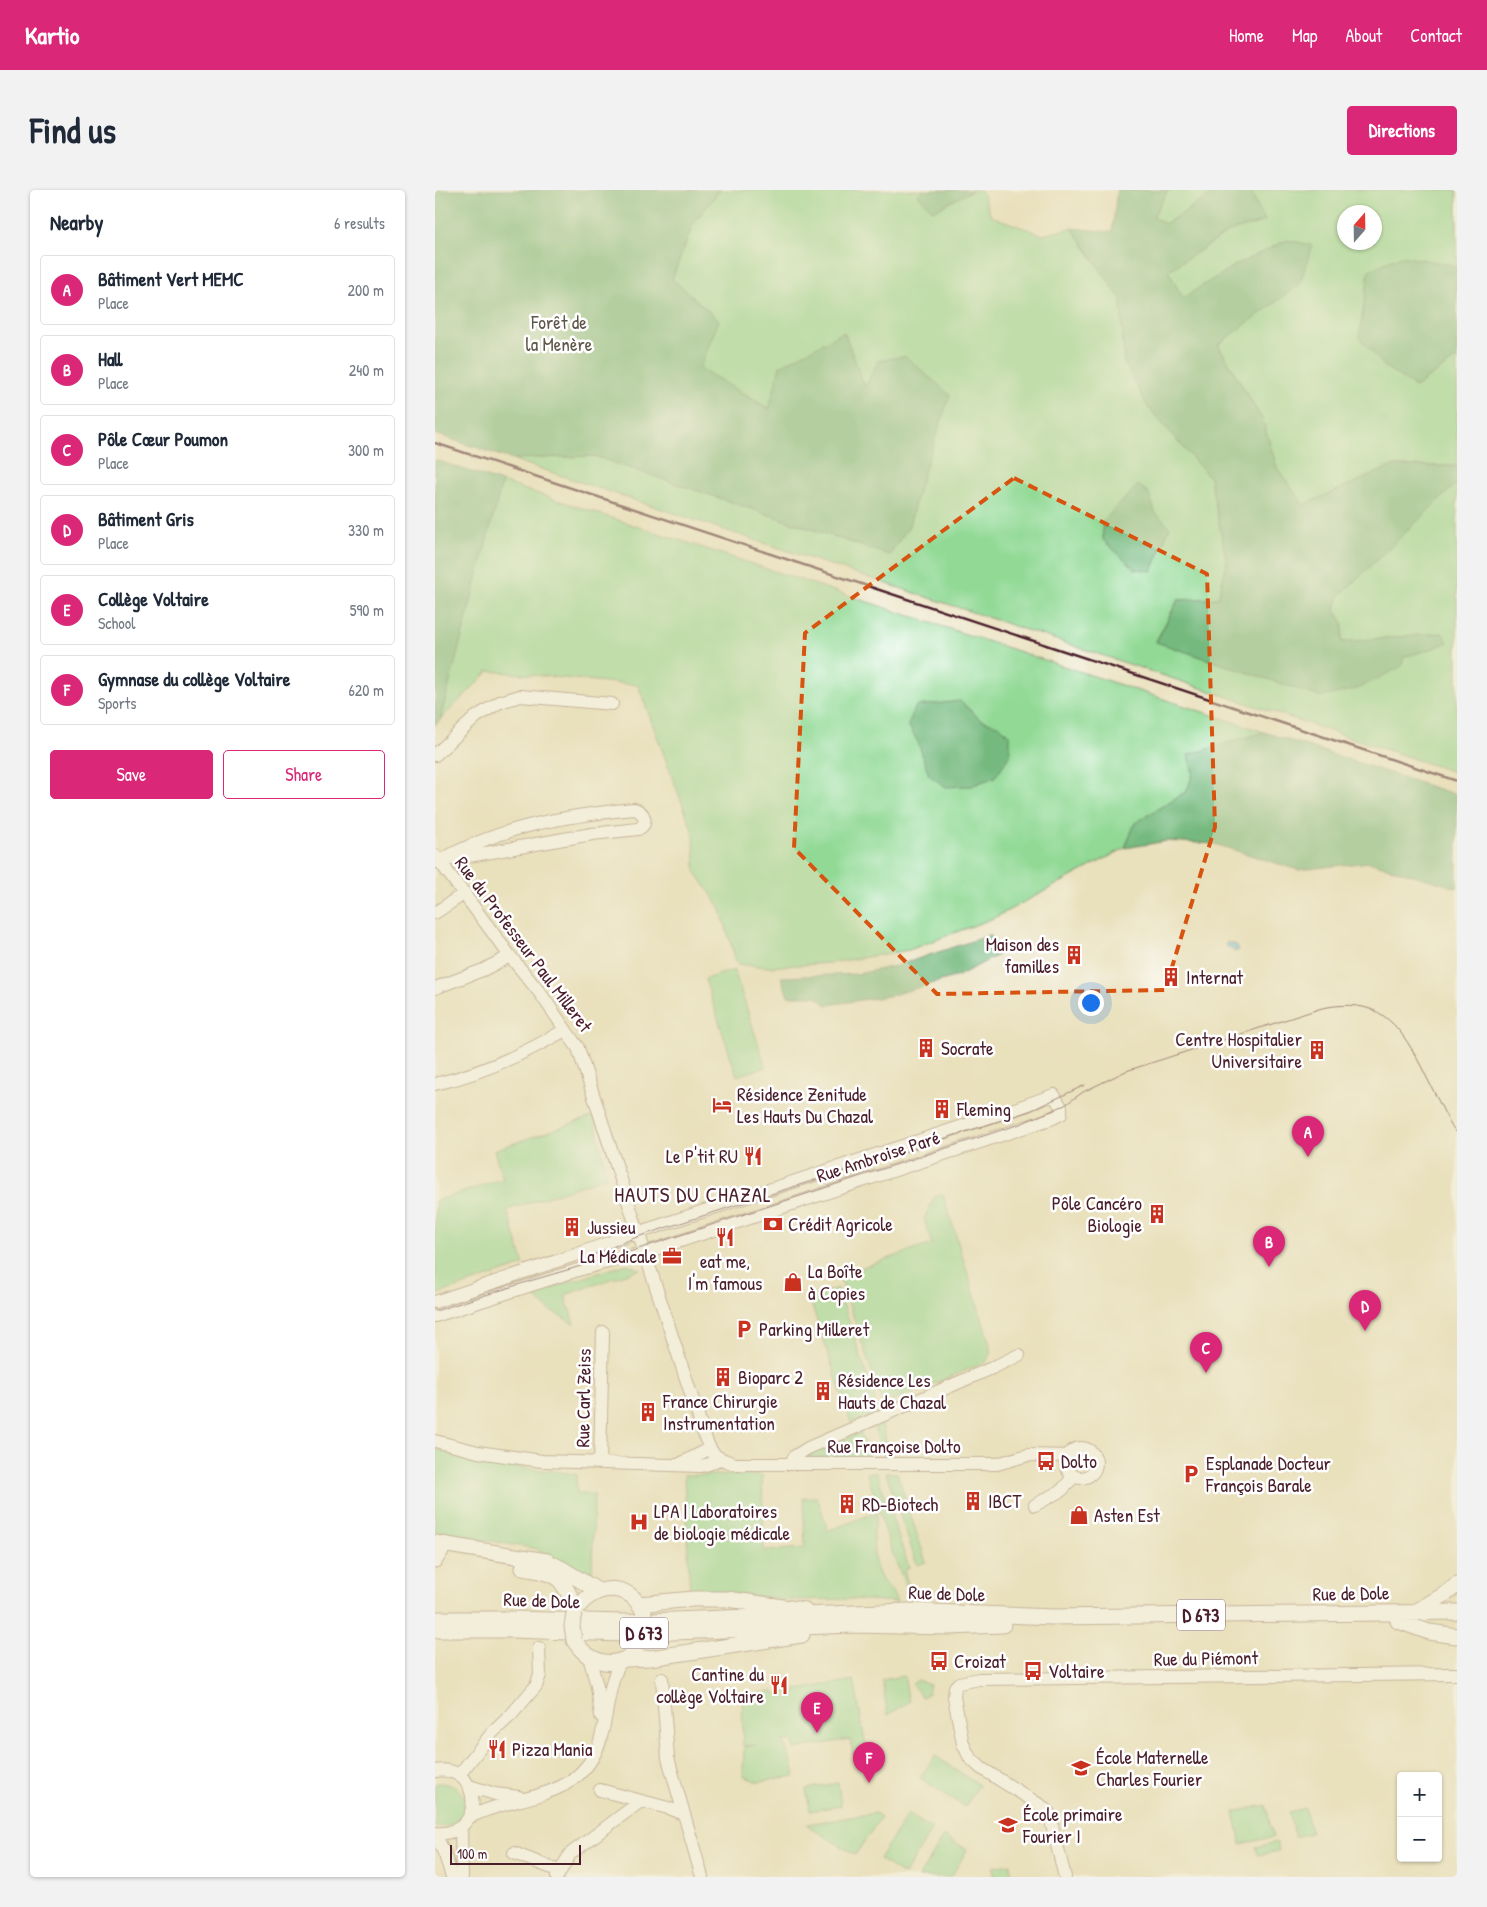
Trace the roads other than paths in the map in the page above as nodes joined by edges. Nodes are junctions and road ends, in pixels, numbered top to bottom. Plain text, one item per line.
1 (612, 704) dead end
2 (435, 755) edge
3 (436, 859) edge
4 (465, 893) junction
5 (435, 913) edge
6 (510, 956) junction
7 (435, 988) edge
8 (565, 1030) junction
9 (435, 1084) edge
10 (638, 1232) junction
11 (644, 1253) junction
12 (435, 1302) edge
13 (435, 1316) edge
14 (603, 1332) dead end
15 (1019, 1355) dead end
16 (435, 1441) edge
17 (709, 1450) junction
18 (1068, 1456) junction
19 (719, 1459) junction
20 (600, 1464) junction
21 (680, 1464) junction
22 (790, 1464) junction
23 (1075, 1476) junction
24 (1035, 1505) dead end
25 (438, 1551) edge
26 (1457, 1585) edge
27 (598, 1591) junction
28 (642, 1609) junction
29 (575, 1611) junction
30 (1415, 1612) junction
31 (1457, 1612) edge
32 (830, 1614) junction
33 (435, 1619) edge
34 (1457, 1621) edge
35 (1398, 1622) junction
36 (853, 1625) junction
37 (435, 1630) edge
38 (1457, 1636) edge
39 (539, 1648) dead end
40 (589, 1657) junction
41 (624, 1660) junction
42 (1457, 1674) edge
43 (662, 1679) dead end
44 (602, 1729) junction
45 (435, 1771) edge
46 (459, 1776) junction
47 (469, 1786) junction
48 (600, 1790) dead end
49 (531, 1798) junction
50 (641, 1801) junction
51 (683, 1814) junction
52 (470, 1817) junction
53 (461, 1828) junction
54 (435, 1833) edge
55 (514, 1852) dead end
56 (558, 1874) edge
57 (453, 1877) edge
58 (462, 1877) edge
59 (702, 1877) edge
60 (1065, 1877) edge

1 - 2 street
3 - 3 street
3 - 4 street, Rue du Professeur Paul Milleret
4 - 5 street
4 - 6 street, Rue du Professeur Paul Milleret
6 - 7 street
6 - 8 street, Rue du Professeur Paul Milleret
8 - 9 street
8 - 10 street, Rue du Professeur Paul Milleret
10 - 11 street, Rue du Professeur Paul Milleret
10 - 11 street, Rue Ambroise Paré
10 - 12 street, Rue Ambroise Paré
11 - 13 street, Rue Ambroise Paré
11 - 17 street, Rue du Professeur Paul Milleret
14 - 20 street, Rue Carl Zeiss
15 - 22 street
16 - 20 street, Rue Françoise Dolto
17 - 19 street
17 - 21 street, Rue Françoise Dolto
18 - 22 street, Rue Françoise Dolto
18 - 23 street
18 - 23 street
19 - 21 street, Rue Françoise Dolto
19 - 22 street, Rue Françoise Dolto
20 - 21 street, Rue Françoise Dolto
23 - 24 street
25 - 27 main road
25 - 29 main road
26 - 30 main road
27 - 28 main road
27 - 29 main road
28 - 32 main road
28 - 41 main road, bridge
29 - 40 main road, bridge
30 - 31 main road, Rue de Dole / D 673
30 - 32 main road, Rue de Dole / D 673
32 - 33 main road, Rue de Dole / D 673
34 - 35 main road, Rue de Dole / D 673
35 - 36 main road, Rue de Dole / D 673
35 - 38 main road
36 - 37 main road, Rue de Dole / D 673
36 - 41 main road
39 - 46 street
40 - 41 main road
40 - 44 street
41 - 44 street
42 - 60 street, Rue du Piémont
43 - 51 street
44 - 49 street
45 - 46 street
46 - 47 street
47 - 49 street
47 - 52 street
48 - 50 street
49 - 52 street
50 - 51 street
50 - 56 street
51 - 59 street
52 - 53 street
53 - 54 street
53 - 58 street
54 - 57 street
55 - 56 street

